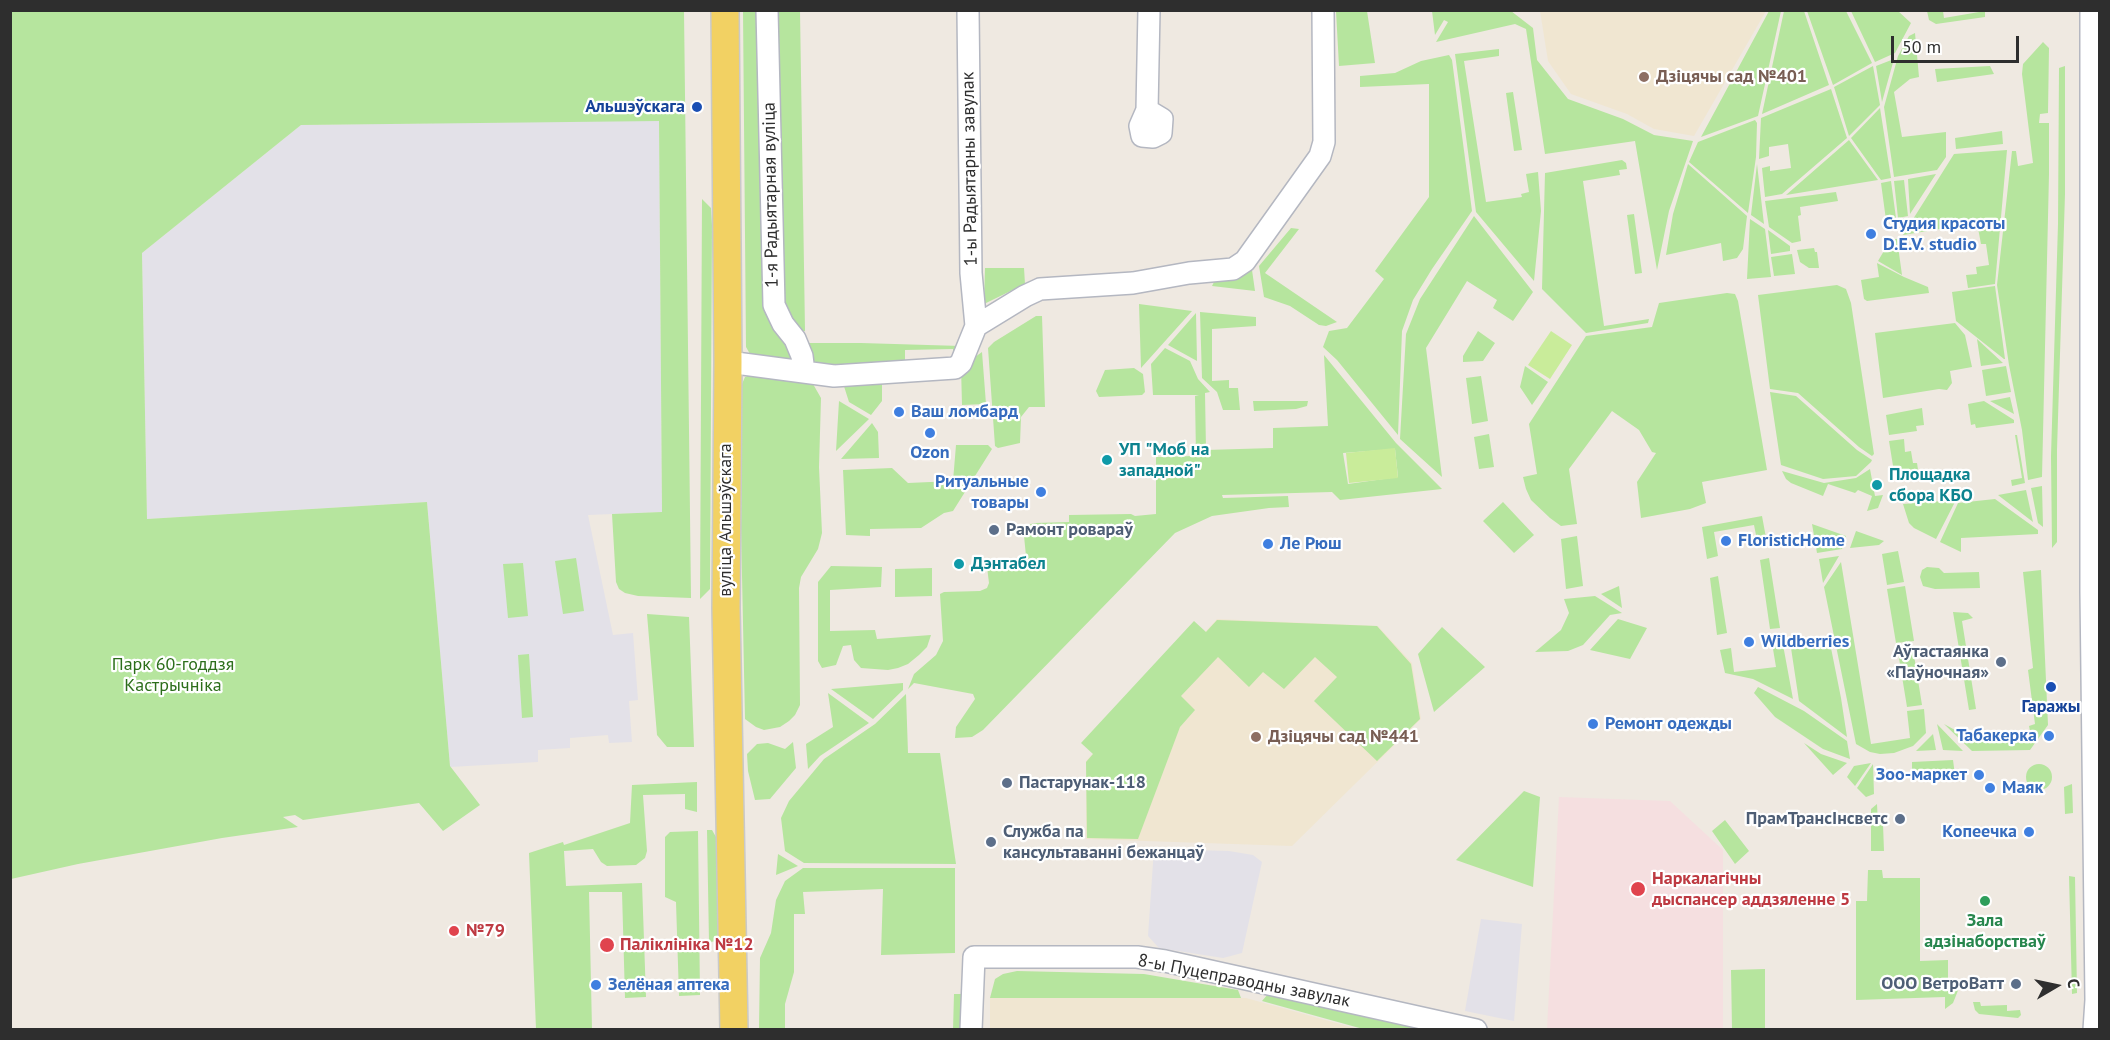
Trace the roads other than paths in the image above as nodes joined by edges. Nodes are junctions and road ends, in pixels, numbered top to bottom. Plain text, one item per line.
1 (725, 10) edge
2 (767, 10) edge
3 (968, 10) edge
4 (1149, 10) edge
5 (1323, 10) edge
6 (2091, 10) edge
7 (1147, 110) dead end
8 (976, 326) junction
9 (728, 362) junction
10 (804, 372) junction
11 (734, 1029) edge
12 (971, 1029) edge
13 (1476, 1029) edge
14 (2094, 1029) edge

1 - 9 main road, вуліца Альшэўскага
2 - 10 street, 1-я Радыятарная вуліца
3 - 8 street, 1-ы Радыятарны завулак
4 - 7 street
5 - 8 street
6 - 14 street
8 - 10 street
9 - 10 street
9 - 11 main road, вуліца Альшэўскага
12 - 13 street, 8-ы Пуцеправодны завулак

